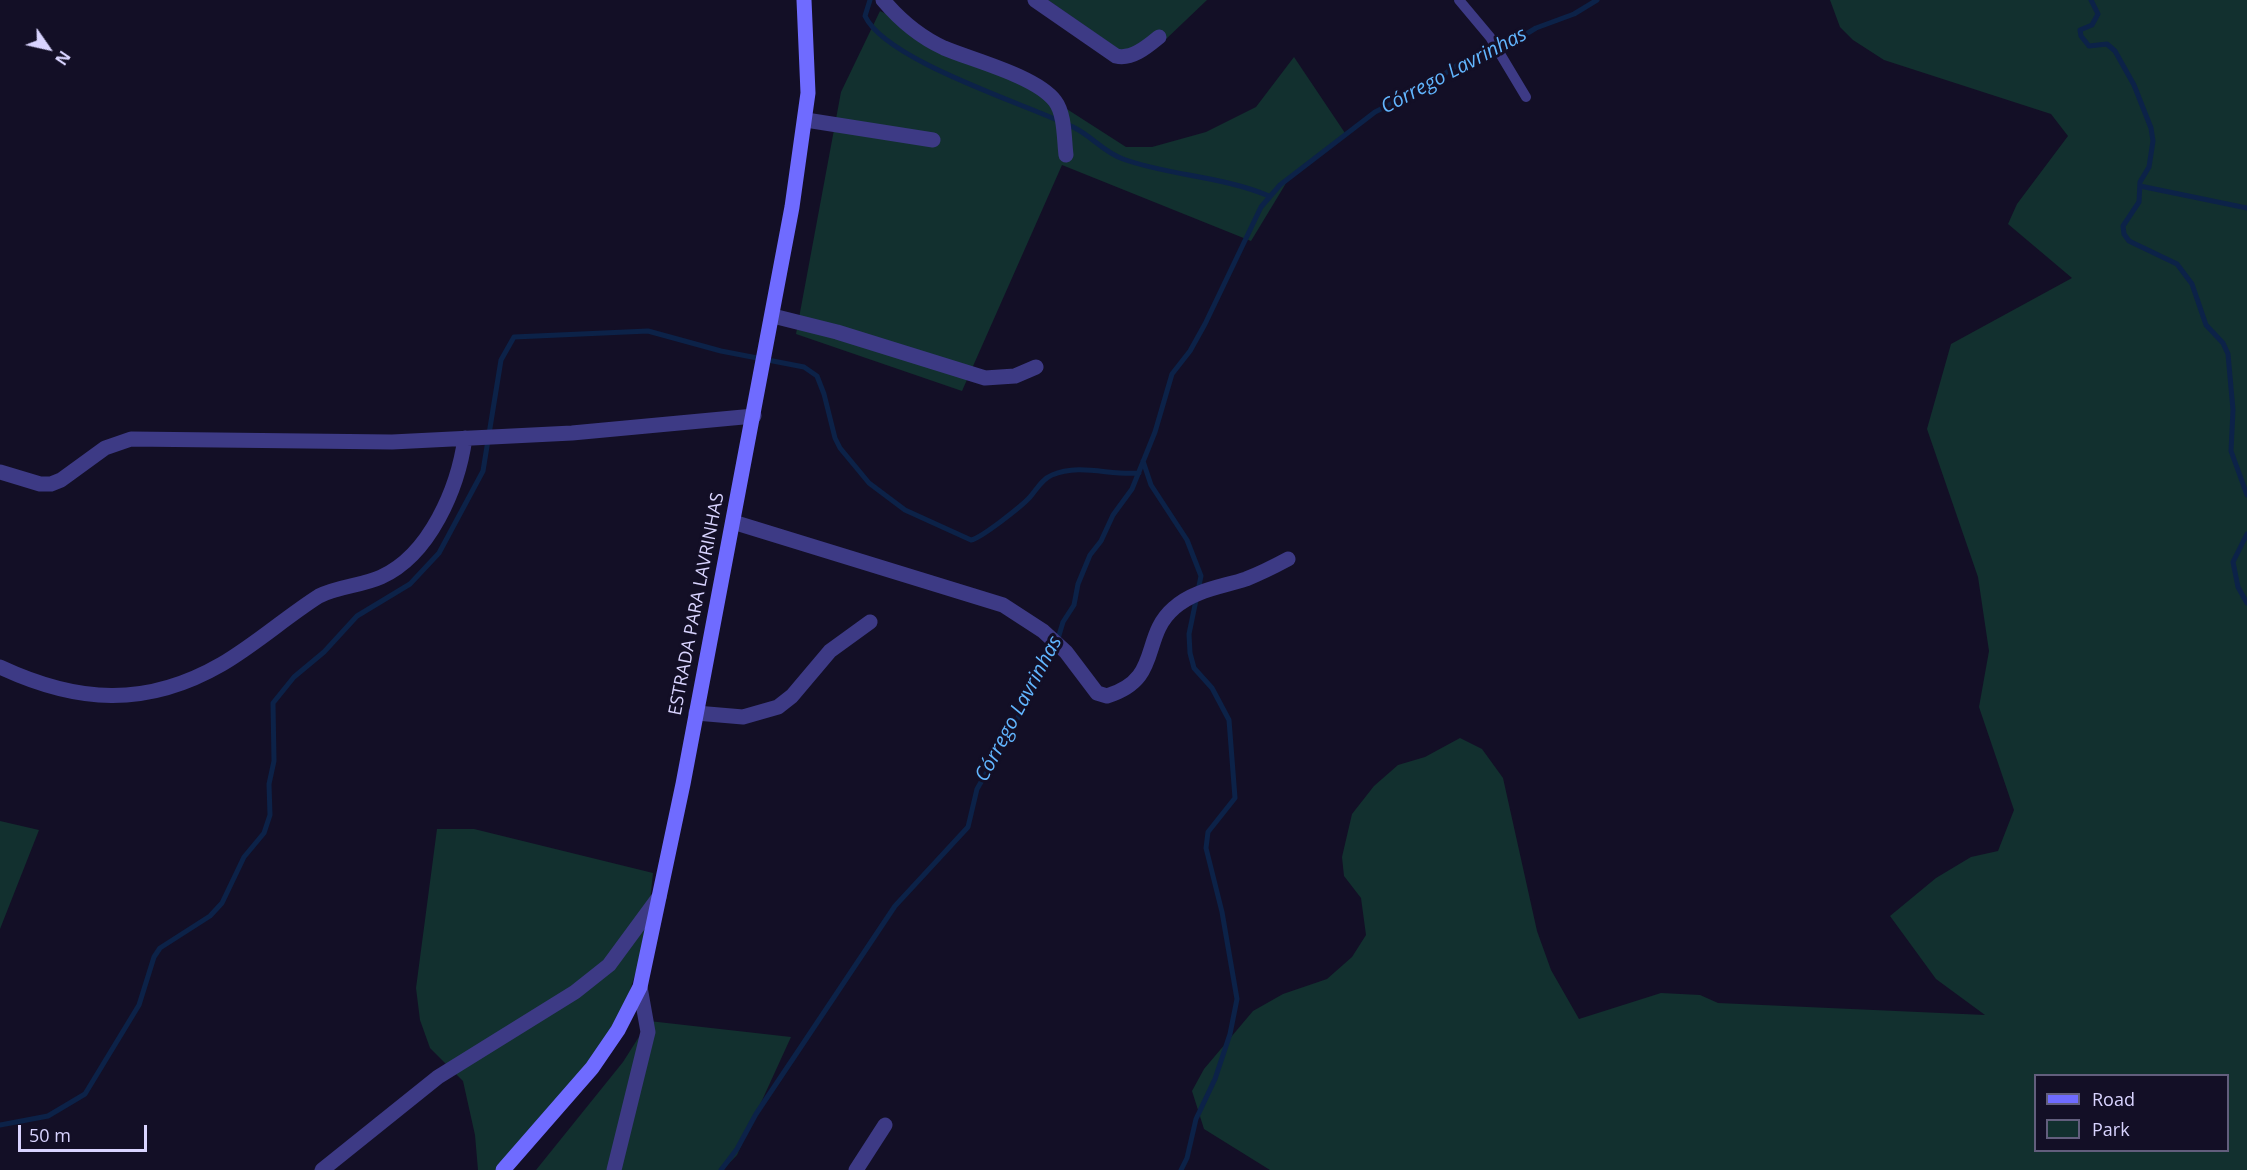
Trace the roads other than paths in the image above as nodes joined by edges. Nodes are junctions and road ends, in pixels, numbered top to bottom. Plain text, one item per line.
1 (804, 0) edge
2 (883, 0) edge
3 (1035, 0) edge
4 (1460, 0) edge
5 (1159, 37) dead end
6 (1526, 97) dead end
7 (806, 120) junction
8 (933, 140) dead end
9 (1066, 155) dead end
10 (773, 316) junction
11 (1036, 368) dead end
12 (754, 416) junction
13 (465, 438) junction
14 (0, 472) edge
15 (733, 522) junction
16 (1288, 559) dead end
17 (870, 622) dead end
18 (0, 667) edge
19 (696, 713) junction
20 (659, 897) junction
21 (640, 987) junction
22 (885, 1125) dead end
23 (322, 1170) edge
24 (503, 1170) edge
25 (614, 1170) edge
26 (856, 1170) edge

1 - 7 street, ESTRADA PARA LAVRINHAS
2 - 9 street
3 - 5 street
4 - 6 lane
7 - 8 street
7 - 10 street, ESTRADA PARA LAVRINHAS
10 - 11 street
10 - 12 street, ESTRADA PARA LAVRINHAS
12 - 13 street
12 - 15 street, ESTRADA PARA LAVRINHAS
13 - 14 street
13 - 18 street
15 - 16 street
15 - 19 street, ESTRADA PARA LAVRINHAS
17 - 19 street
19 - 20 street, ESTRADA PARA LAVRINHAS
20 - 21 street, ESTRADA PARA LAVRINHAS
20 - 23 street
21 - 24 street, ESTRADA PARA LAVRINHAS
21 - 25 street
22 - 26 street

